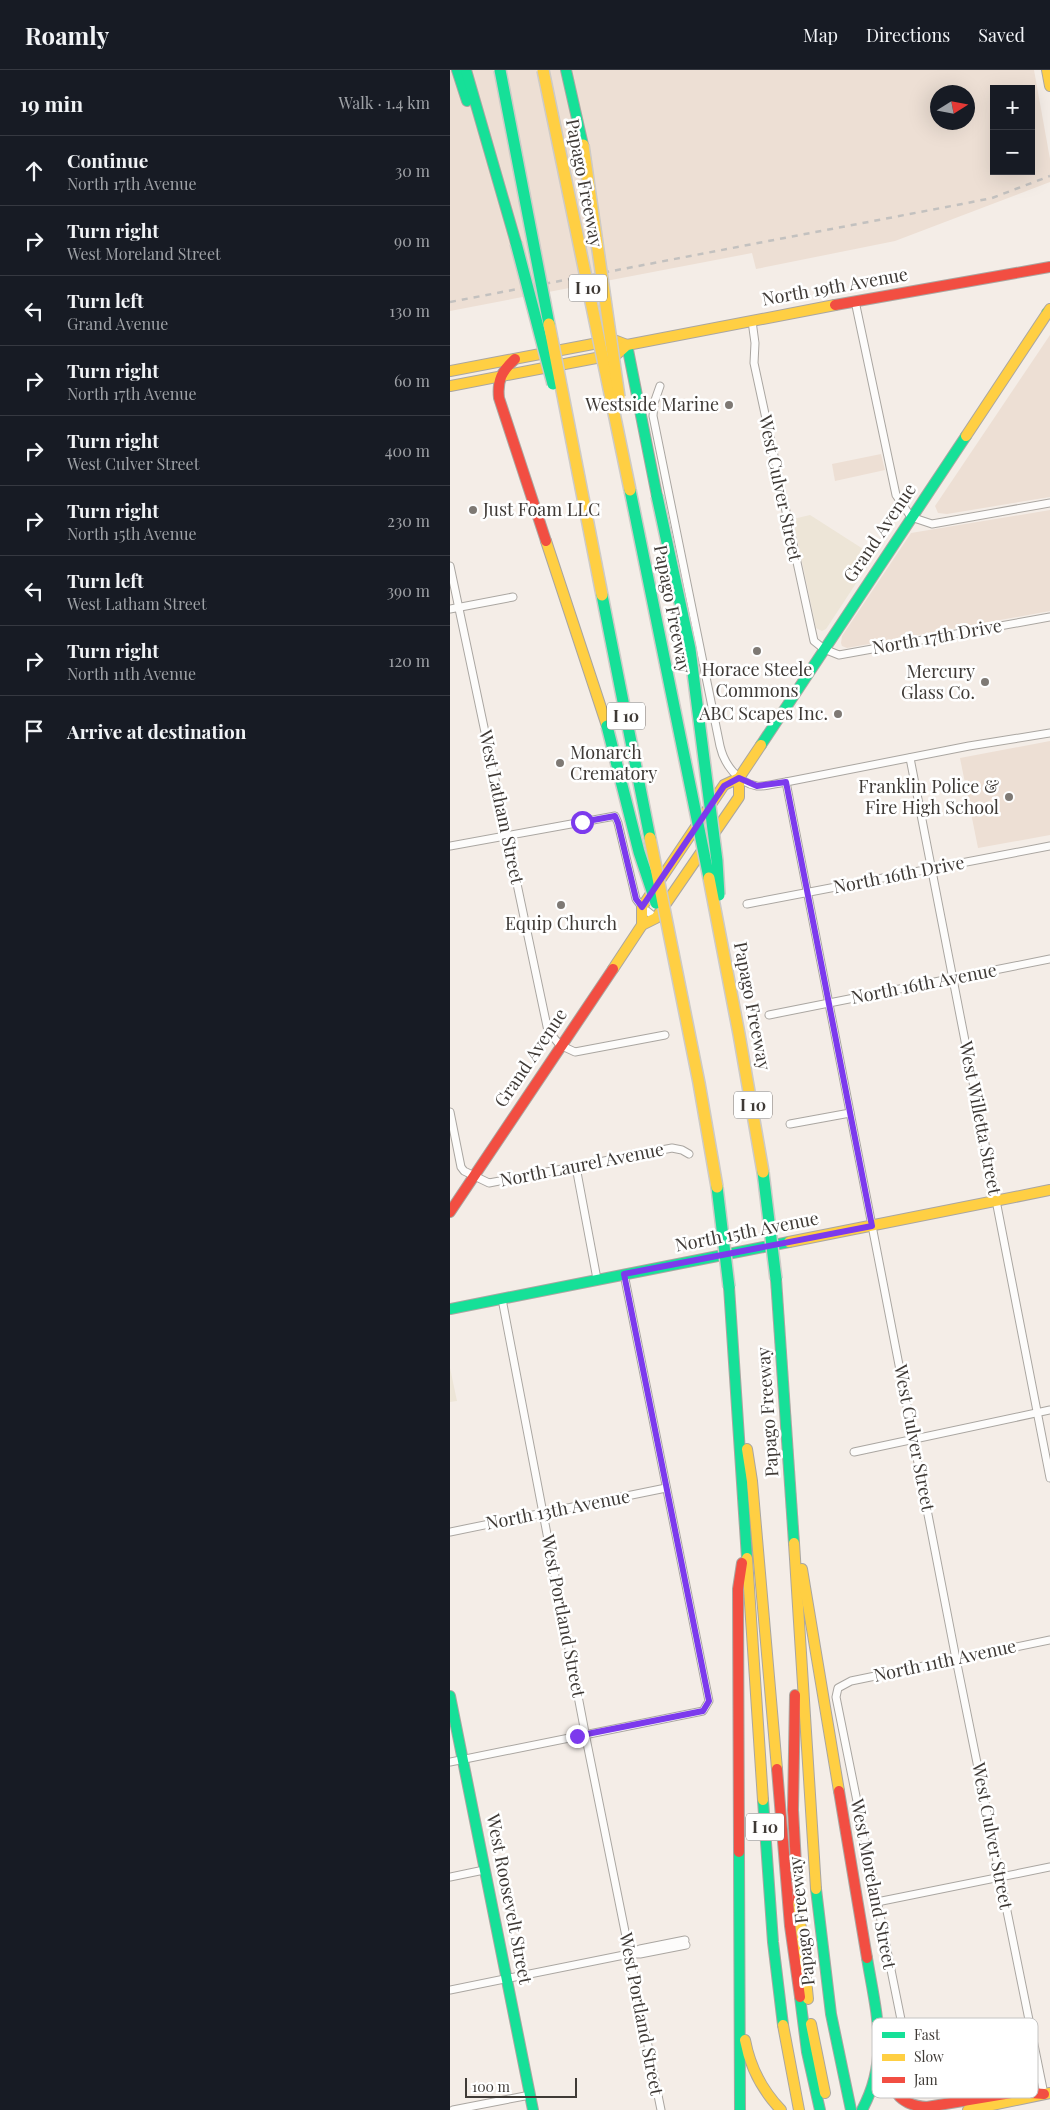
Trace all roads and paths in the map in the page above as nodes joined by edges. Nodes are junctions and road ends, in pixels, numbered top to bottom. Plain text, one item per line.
1 (456, 70) edge
2 (466, 70) edge
3 (500, 70) edge
4 (543, 70) edge
5 (566, 70) edge
6 (573, 70) edge
7 (1047, 70) edge
8 (1050, 86) edge
9 (583, 145) junction
10 (502, 192) junction
11 (1050, 267) edge
12 (855, 301) junction
13 (1049, 311) edge
14 (752, 321) junction
15 (627, 345) junction
16 (515, 359) junction
17 (450, 371) edge
18 (498, 378) junction
19 (450, 386) edge
20 (660, 386) dead end
21 (578, 476) junction
22 (1050, 503) edge
23 (634, 506) junction
24 (911, 517) junction
25 (450, 566) edge
26 (513, 597) dead end
27 (458, 607) junction
28 (450, 609) edge
29 (1050, 617) edge
30 (824, 649) junction
31 (1050, 733) edge
32 (910, 758) junction
33 (739, 778) junction
34 (786, 782) junction
35 (507, 836) junction
36 (450, 846) edge
37 (1050, 846) edge
38 (931, 868) junction
39 (808, 892) junction
40 (747, 904) dead end
41 (642, 907) junction
42 (656, 918) junction
43 (642, 925) junction
44 (720, 933) junction
45 (673, 956) junction
46 (1050, 959) edge
47 (953, 978) junction
48 (830, 1003) junction
49 (769, 1014) dead end
50 (666, 1035) dead end
51 (560, 1045) junction
52 (450, 1112) edge
53 (850, 1113) junction
54 (790, 1124) dead end
55 (689, 1154) dead end
56 (576, 1167) junction
57 (474, 1176) junction
58 (1050, 1190) edge
59 (996, 1201) junction
60 (450, 1212) edge
61 (872, 1226) junction
62 (624, 1274) junction
63 (597, 1279) junction
64 (502, 1299) junction
65 (450, 1308) edge
66 (735, 1362) junction
67 (1050, 1410) edge
68 (1037, 1413) junction
69 (914, 1438) junction
70 (854, 1452) dead end
71 (1050, 1478) edge
72 (666, 1488) junction
73 (792, 1505) junction
74 (543, 1513) junction
75 (450, 1532) edge
76 (746, 1542) junction
77 (798, 1632) junction
78 (1050, 1640) edge
79 (956, 1659) junction
80 (841, 1685) joint
81 (450, 1696) edge
82 (586, 1734) junction
83 (463, 1760) junction
84 (450, 1762) edge
85 (1050, 1867) edge
86 (484, 1870) junction
87 (1000, 1876) junction
88 (450, 1877) edge
89 (877, 1902) junction
90 (686, 1942) dead end
91 (629, 1954) junction
92 (507, 1978) junction
93 (450, 1990) edge
94 (740, 2000) junction
95 (877, 2018) edge
96 (901, 2018) edge
97 (1028, 2018) edge
98 (1038, 2065) edge
99 (872, 2090) edge
100 (1047, 2094) edge
101 (530, 2095) junction
102 (900, 2098) edge
103 (982, 2098) edge
104 (1027, 2098) edge
105 (779, 2107) edge
106 (453, 2110) edge
107 (533, 2110) edge
108 (661, 2110) edge
109 (740, 2110) edge
110 (799, 2110) edge
111 (820, 2110) edge
112 (829, 2110) edge
113 (851, 2110) edge
114 (862, 2110) edge
115 (968, 2110) edge

1 - 10 main road
2 - 10 main road
3 - 21 main road, Papago Freeway / I 10, bridge
4 - 23 main road, Papago Freeway / I 10, bridge
5 - 9 main road
6 - 9 main road
7 - 8 main road
9 - 23 main road, bridge
10 - 21 main road, bridge
11 - 12 main road, North 19th Avenue
12 - 14 main road, North 19th Avenue
12 - 24 street
13 - 24 main road, Grand Avenue
14 - 15 main road, North 19th Avenue
14 - 30 street, West Culver Street
15 - 16 main road, North 19th Avenue
15 - 18 main road, North 19th Avenue
15 - 44 main road, bridge
16 - 17 main road, North 19th Avenue
16 - 18 main road
18 - 19 main road, North 19th Avenue
18 - 45 main road, bridge
20 - 33 street
21 - 45 main road, Papago Freeway / I 10, bridge
22 - 24 street
23 - 44 main road, Papago Freeway / I 10, bridge
24 - 30 main road, Grand Avenue
25 - 27 street, West Latham Street
26 - 27 street
27 - 28 street
27 - 35 street, West Latham Street
29 - 30 street, North 17th Drive
30 - 33 main road, Grand Avenue
31 - 32 street
32 - 34 street
32 - 38 street, West Willetta Street
33 - 34 street
33 - 41 main road, Grand Avenue
33 - 42 main road, Grand Avenue
34 - 39 street, West Culver Street
35 - 36 street
35 - 41 street
35 - 51 street, West Latham Street
37 - 38 street, North 16th Drive
38 - 39 street, North 16th Drive
38 - 47 street, West Willetta Street
39 - 40 street, North 16th Drive
39 - 48 street, West Culver Street
41 - 42 street
41 - 43 main road
42 - 43 main road, Grand Avenue
43 - 51 main road, Grand Avenue
44 - 73 main road, Papago Freeway / I 10, bridge
45 - 66 main road, Papago Freeway / I 10, bridge
46 - 47 street, North 16th Avenue
47 - 48 street, North 16th Avenue
47 - 59 street, West Willetta Street
48 - 49 street, North 16th Avenue
48 - 53 street, West Culver Street
50 - 51 street
51 - 57 main road, Grand Avenue
52 - 57 street
53 - 54 street
53 - 61 street, West Culver Street
55 - 56 street, North Laurel Avenue
56 - 57 street, North Laurel Avenue
56 - 63 street
57 - 60 main road, Grand Avenue
58 - 59 main road, North 15th Avenue
59 - 61 main road, North 15th Avenue
59 - 68 street, West Willetta Street
61 - 62 main road, North 15th Avenue
61 - 69 street, West Culver Street
62 - 63 main road, North 15th Avenue
62 - 72 street
63 - 64 main road, North 15th Avenue
64 - 65 main road, North 15th Avenue
64 - 74 street, West Portland Street
66 - 76 main road, Papago Freeway / I 10
66 - 111 main road
67 - 68 street
68 - 69 street
68 - 71 street, West Willetta Street
69 - 70 street
69 - 79 street, West Culver Street
72 - 74 street, North 13th Avenue
72 - 82 street
73 - 77 main road, Papago Freeway / I 10
73 - 95 main road
74 - 75 street, North 13th Avenue
74 - 82 street, West Portland Street
76 - 94 main road
76 - 110 main road, Papago Freeway / I 10
77 - 112 main road
77 - 113 main road, Papago Freeway / I 10
78 - 79 street, North 11th Avenue
79 - 80 street, North 11th Avenue
79 - 87 street, West Culver Street
80 - 89 street, West Moreland Street
81 - 83 main road, West Roosevelt Street
82 - 83 street
82 - 91 street, West Portland Street
83 - 84 street
83 - 86 main road, West Roosevelt Street
85 - 87 street
86 - 88 street
86 - 92 main road, West Roosevelt Street
87 - 89 street
87 - 97 street, West Culver Street
89 - 96 street, West Moreland Street
90 - 91 street
91 - 92 street
91 - 108 street, West Portland Street
92 - 93 street
92 - 101 main road, West Roosevelt Street
94 - 105 main road
94 - 109 main road
98 - 100 street, West Culver Street
99 - 114 main road
101 - 106 street
101 - 107 main road, West Roosevelt Street
102 - 103 main road
104 - 115 main road

